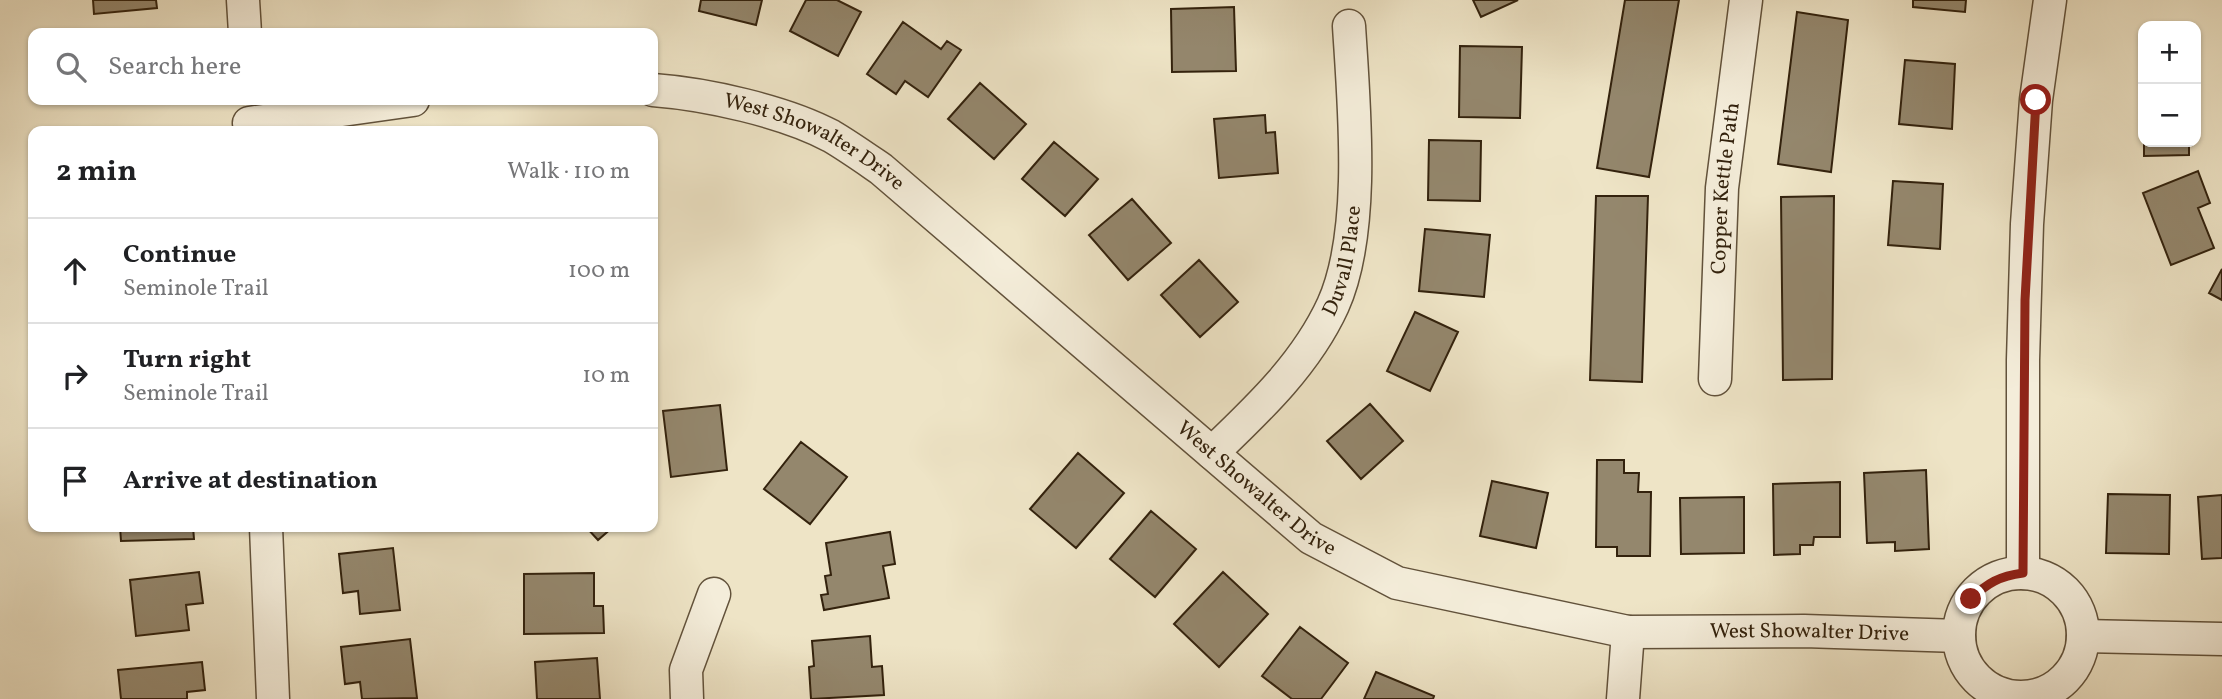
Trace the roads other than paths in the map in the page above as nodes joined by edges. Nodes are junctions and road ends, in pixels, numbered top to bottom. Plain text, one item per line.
1 (243, 0) edge
2 (1746, 0) edge
3 (2050, 0) edge
4 (1349, 26) dead end
5 (245, 28) edge
6 (658, 91) edge
7 (367, 105) edge
8 (249, 118) edge
9 (1715, 379) dead end
10 (1212, 453) junction
11 (266, 532) edge
12 (2023, 573) junction
13 (714, 594) dead end
14 (1628, 632) junction
15 (2083, 635) junction
16 (1959, 636) junction
17 (2222, 639) edge
18 (2022, 698) edge
19 (273, 699) edge
20 (687, 699) edge
21 (1623, 699) edge

1 - 5 street
2 - 9 street, Copper Kettle Path
3 - 12 street
4 - 10 street, Duvall Place
6 - 10 street, West Showalter Drive
7 - 8 street
10 - 14 street, West Showalter Drive
11 - 19 street
12 - 15 street
12 - 16 street
13 - 20 street
14 - 16 street, West Showalter Drive
14 - 21 street
15 - 17 street
15 - 18 street
16 - 18 street

